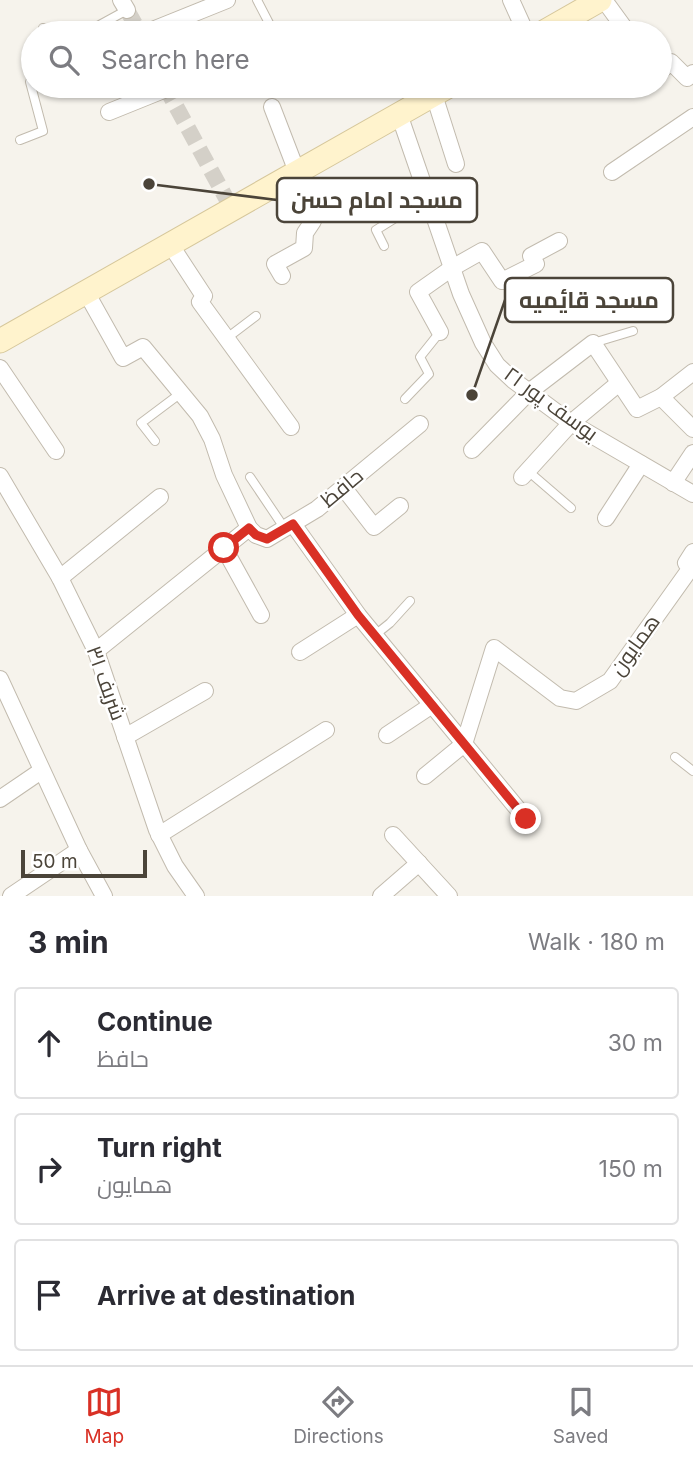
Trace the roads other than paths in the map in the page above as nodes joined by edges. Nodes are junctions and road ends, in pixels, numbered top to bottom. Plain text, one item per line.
1 (227, 0) edge
2 (257, 0) edge
3 (511, 0) edge
4 (602, 0) edge
5 (124, 5) edge
6 (102, 21) edge
7 (175, 21) edge
8 (268, 21) edge
9 (521, 21) edge
10 (564, 21) edge
11 (619, 21) edge
12 (672, 63) edge
13 (693, 73) edge
14 (34, 98) edge
15 (145, 98) edge
16 (428, 98) edge
17 (444, 98) edge
18 (272, 107) dead end
19 (109, 113) dead end
20 (399, 114) junction
21 (693, 117) edge
22 (20, 140) dead end
23 (456, 164) dead end
24 (612, 172) dead end
25 (293, 174) junction
26 (429, 197) junction
27 (559, 241) dead end
28 (170, 244) junction
29 (384, 246) dead end
30 (452, 268) junction
31 (282, 276) dead end
32 (86, 292) junction
33 (256, 316) dead end
34 (633, 331) dead end
35 (440, 332) joint
36 (227, 338) junction
37 (0, 341) edge
38 (593, 343) junction
39 (0, 368) edge
40 (693, 372) edge
41 (619, 383) junction
42 (529, 391) junction
43 (181, 393) junction
44 (661, 397) junction
45 (405, 399) dead end
46 (571, 423) junction
47 (419, 424) dead end
48 (291, 427) dead end
49 (693, 429) edge
50 (156, 441) dead end
51 (471, 450) dead end
52 (56, 452) dead end
53 (693, 453) edge
54 (641, 464) junction
55 (525, 474) joint
56 (0, 476) edge
57 (250, 477) dead end
58 (673, 483) junction
59 (343, 487) junction
60 (693, 494) edge
61 (160, 498) dead end
62 (400, 506) dead end
63 (571, 508) dead end
64 (606, 518) dead end
65 (289, 527) junction
66 (249, 528) junction
67 (224, 548) junction
68 (693, 552) edge
69 (60, 578) junction
70 (410, 601) dead end
71 (261, 615) dead end
72 (358, 615) junction
73 (375, 635) junction
74 (96, 651) junction
75 (300, 652) dead end
76 (0, 679) edge
77 (205, 691) dead end
78 (432, 705) junction
79 (326, 730) dead end
80 (387, 735) dead end
81 (125, 737) junction
82 (464, 744) junction
83 (675, 757) dead end
84 (41, 771) junction
85 (693, 771) edge
86 (425, 776) dead end
87 (0, 799) edge
88 (526, 819) dead end
89 (159, 835) junction
90 (393, 835) dead end
91 (79, 850) junction
92 (419, 863) junction
93 (11, 896) edge
94 (104, 896) edge
95 (196, 896) edge
96 (381, 896) edge
97 (449, 896) edge

1 - 7 street
2 - 8 lane
3 - 9 street
4 - 10 main road
4 - 11 street
5 - 6 lane
12 - 13 street
14 - 22 lane
15 - 19 street
16 - 20 main road
17 - 23 street
18 - 25 street
20 - 25 main road
20 - 26 street, یوسف پور ۲۱
21 - 24 street
25 - 28 main road
25 - 31 street
26 - 29 lane
26 - 30 street, یوسف پور ۲۱
27 - 30 street
28 - 32 main road
28 - 36 street
30 - 35 street
30 - 42 street, یوسف پور ۲۱
32 - 37 main road
32 - 43 street
33 - 36 lane
34 - 38 lane
35 - 45 lane
36 - 48 street
38 - 41 street
38 - 42 street
39 - 52 street
40 - 44 street
41 - 44 street
41 - 46 street
42 - 46 street, یوسف پور ۲۱
42 - 51 street
43 - 50 lane
43 - 66 street
44 - 49 street
46 - 54 street, یوسف پور ۲۱
46 - 55 street
47 - 59 street, حافظ
53 - 58 street
54 - 58 street, یوسف پور ۲۱
54 - 64 street
55 - 63 lane
56 - 69 street, شریف ۳۱
57 - 65 lane
58 - 60 street, یوسف پور ۲۱
59 - 62 street
59 - 65 street, حافظ
61 - 69 street
65 - 66 street, حافظ
65 - 72 street
66 - 67 street
67 - 71 street
67 - 74 street
68 - 82 street, همایون
69 - 74 street, شریف ۳۱
70 - 73 lane
72 - 73 street
72 - 75 street
73 - 78 street
74 - 81 street, شریف ۳۱
76 - 84 street
77 - 81 street
78 - 80 street
78 - 82 street
79 - 89 street
81 - 89 street, شریف ۳۱
82 - 86 street
82 - 88 street
83 - 85 lane
84 - 87 street
84 - 91 street
89 - 95 street, شریف ۳۱
90 - 92 street
91 - 93 street
91 - 94 street
92 - 96 street
92 - 97 street

